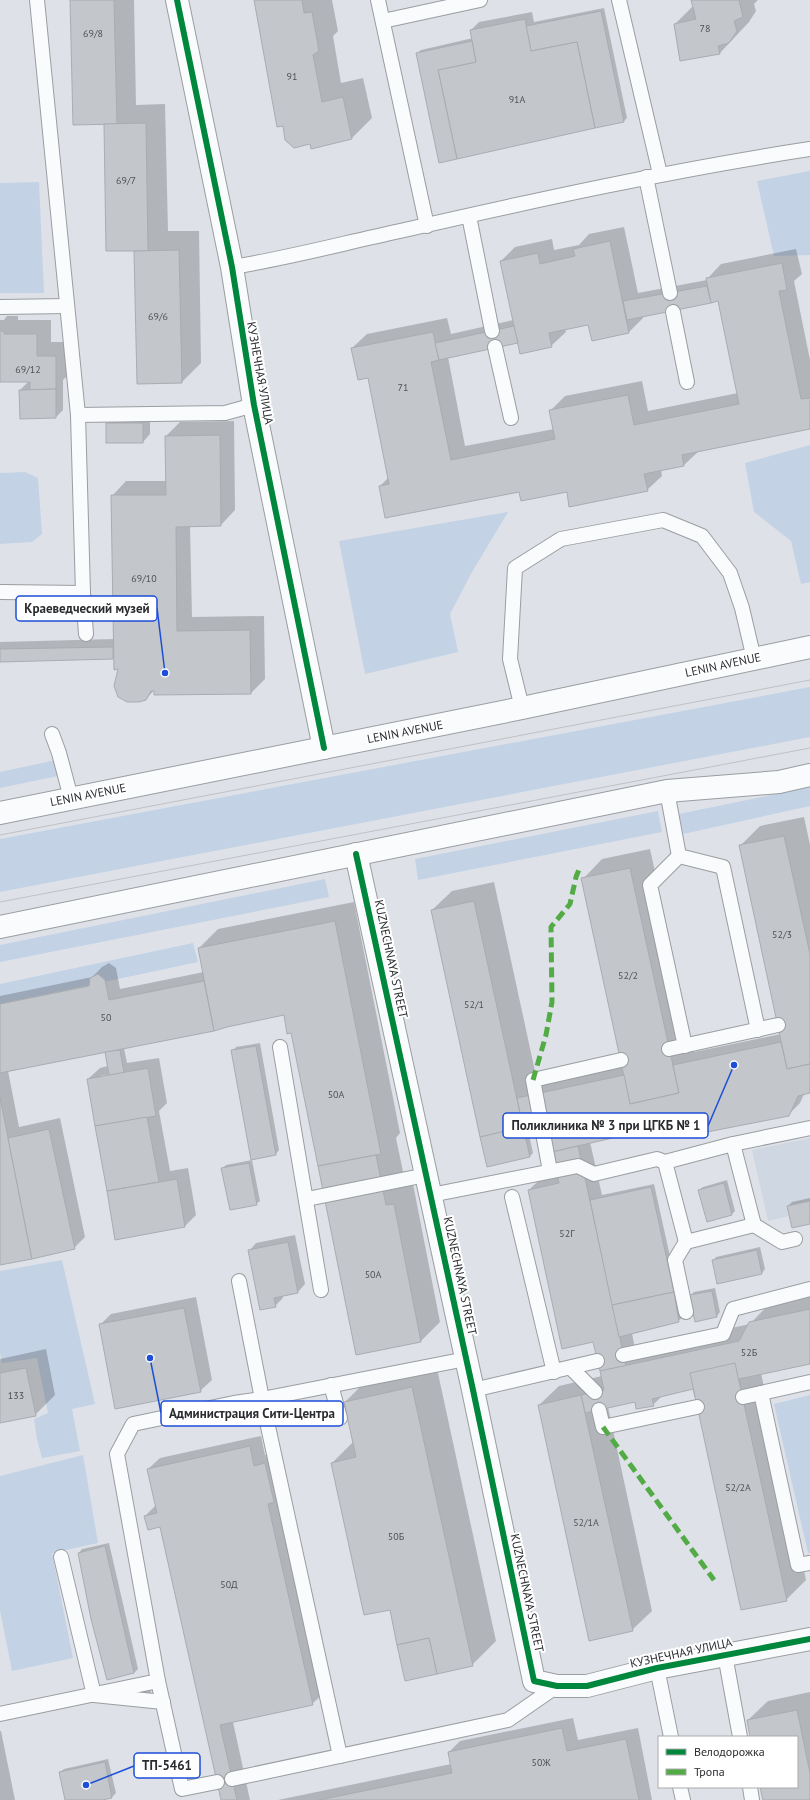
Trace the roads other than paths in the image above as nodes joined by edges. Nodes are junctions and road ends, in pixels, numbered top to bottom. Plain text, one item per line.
1 (38, 0) edge
2 (177, 0) edge
3 (378, 0) edge
4 (480, 0) edge
5 (619, 0) edge
6 (383, 21) junction
7 (810, 149) edge
8 (660, 174) junction
9 (646, 177) junction
10 (469, 216) junction
11 (427, 226) junction
12 (232, 266) junction
13 (670, 293) dead end
14 (67, 306) junction
15 (0, 307) edge
16 (674, 312) dead end
17 (492, 331) dead end
18 (496, 347) dead end
19 (687, 382) dead end
20 (254, 406) junction
21 (78, 415) junction
22 (511, 418) dead end
23 (0, 592) edge
24 (83, 592) junction
25 (86, 634) dead end
26 (810, 647) edge
27 (754, 659) junction
28 (522, 708) junction
29 (52, 734) dead end
30 (324, 748) junction
31 (810, 775) edge
32 (667, 791) junction
33 (71, 798) junction
34 (0, 813) edge
35 (356, 854) junction
36 (679, 856) junction
37 (0, 926) edge
38 (778, 1025) dead end
39 (758, 1030) junction
40 (685, 1046) junction
41 (280, 1047) dead end
42 (669, 1049) dead end
43 (621, 1060) dead end
44 (810, 1128) edge
45 (733, 1144) junction
46 (665, 1162) junction
47 (550, 1171) junction
48 (429, 1185) junction
49 (512, 1197) dead end
50 (307, 1198) junction
51 (754, 1225) junction
52 (795, 1239) dead end
53 (686, 1242) junction
54 (239, 1280) dead end
55 (810, 1289) edge
56 (321, 1290) dead end
57 (686, 1312) dead end
58 (623, 1355) dead end
59 (466, 1359) junction
60 (597, 1361) dead end
61 (571, 1368) junction
62 (554, 1372) junction
63 (810, 1382) edge
64 (332, 1385) junction
65 (474, 1390) junction
66 (595, 1392) dead end
67 (761, 1393) junction
68 (743, 1397) dead end
69 (262, 1399) junction
70 (697, 1407) dead end
71 (599, 1410) dead end
72 (340, 1418) dead end
73 (61, 1557) dead end
74 (810, 1563) edge
75 (810, 1639) edge
76 (725, 1655) junction
77 (657, 1668) junction
78 (158, 1681) junction
79 (557, 1686) junction
80 (94, 1695) junction
81 (163, 1702) junction
82 (0, 1714) edge
83 (671, 1736) edge
84 (740, 1736) edge
85 (340, 1756) junction
86 (232, 1778) dead end
87 (217, 1782) dead end
88 (680, 1788) edge
89 (750, 1788) edge
90 (183, 1795) edge
91 (683, 1800) edge
92 (752, 1800) edge

1 - 14 lane
2 - 12 street, КУЗНЕЧНАЯ УЛИЦА
3 - 6 lane
4 - 6 lane
5 - 8 lane
6 - 11 lane
7 - 8 lane
8 - 9 lane
9 - 10 lane
9 - 13 lane
10 - 11 lane
10 - 17 lane
11 - 12 lane
12 - 20 street, КУЗНЕЧНАЯ УЛИЦА
14 - 15 lane
14 - 21 lane
16 - 19 lane
18 - 22 lane
20 - 21 lane
20 - 30 street, КУЗНЕЧНАЯ УЛИЦА
21 - 24 lane
23 - 24 lane
24 - 25 lane
26 - 27 street, LENIN AVENUE
27 - 28 street, LENIN AVENUE
27 - 28 lane
28 - 30 street, LENIN AVENUE
29 - 33 lane
30 - 33 street, LENIN AVENUE
31 - 32 street
32 - 35 street
32 - 36 lane
33 - 34 street, LENIN AVENUE
35 - 37 street
35 - 48 street, KUZNECHNAYA STREET
36 - 39 lane
36 - 40 lane
38 - 39 lane
39 - 40 lane
40 - 42 lane
41 - 50 lane
43 - 47 lane
44 - 45 lane
45 - 46 lane
45 - 51 lane
46 - 47 lane
46 - 53 lane
47 - 48 lane
48 - 50 lane
48 - 59 street, KUZNECHNAYA STREET
49 - 62 lane
50 - 56 lane
51 - 52 lane
51 - 53 lane
53 - 57 lane
54 - 69 lane
55 - 58 lane
59 - 64 lane
59 - 65 street, KUZNECHNAYA STREET
60 - 61 lane
61 - 62 lane
61 - 66 lane
62 - 65 lane
63 - 67 lane
64 - 69 lane
64 - 72 lane
65 - 79 street, KUZNECHNAYA STREET
67 - 68 lane
67 - 74 lane
69 - 78 lane
69 - 85 lane
70 - 71 lane
73 - 80 lane
75 - 76 street, КУЗНЕЧНАЯ УЛИЦА
76 - 77 street, КУЗНЕЧНАЯ УЛИЦА
76 - 84 lane
77 - 79 street, КУЗНЕЧНАЯ УЛИЦА
77 - 83 lane
78 - 80 lane
78 - 81 lane
79 - 85 lane
80 - 81 lane
80 - 82 lane
81 - 90 lane
85 - 86 lane
87 - 90 lane
88 - 91 lane
89 - 92 lane

